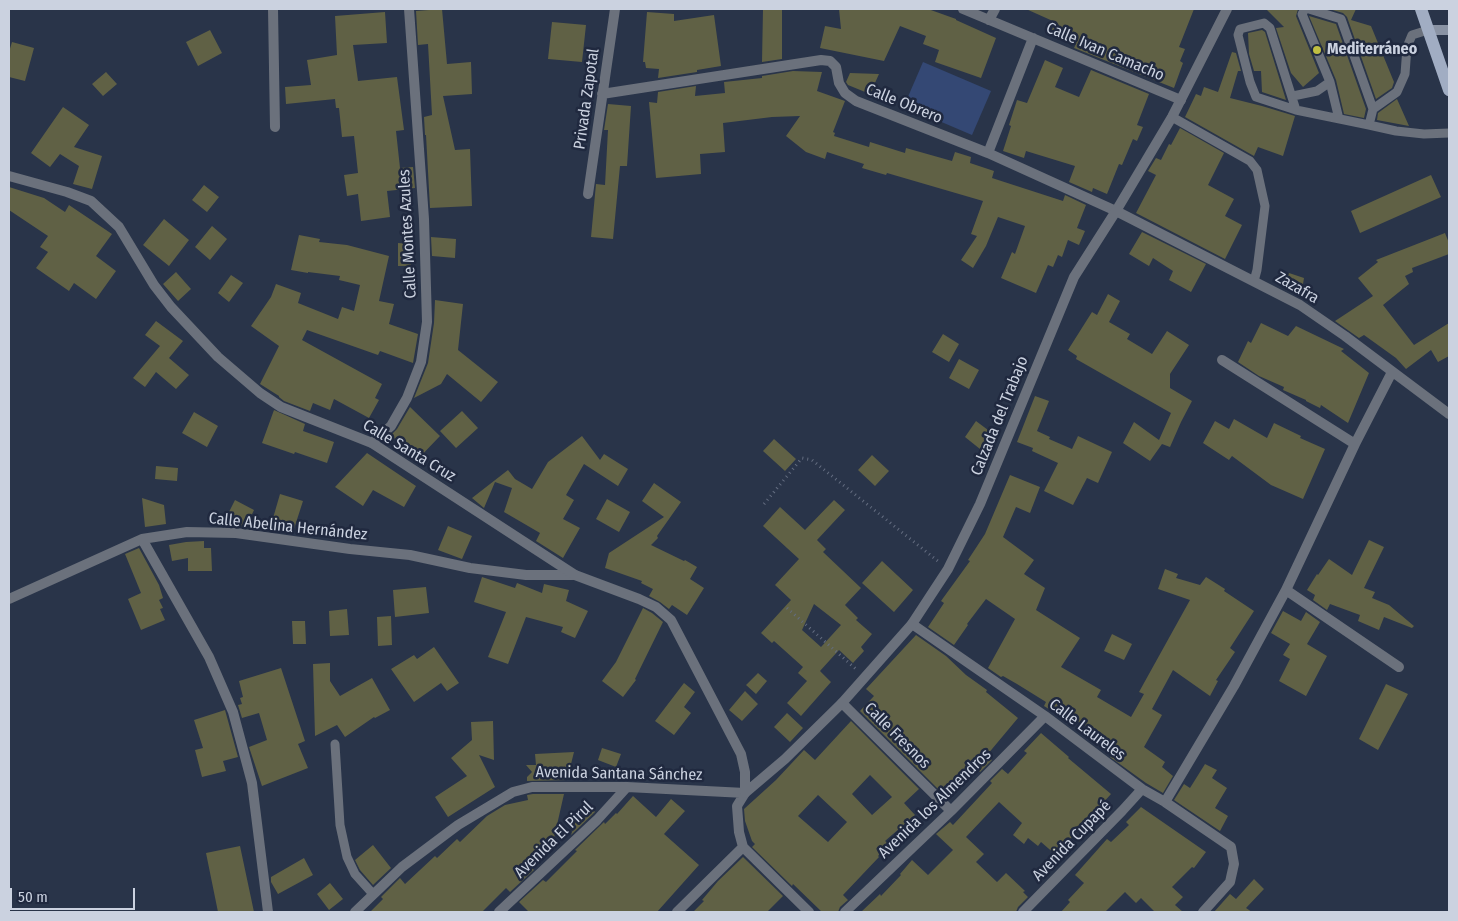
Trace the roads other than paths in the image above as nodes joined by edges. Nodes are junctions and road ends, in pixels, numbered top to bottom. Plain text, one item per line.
1 (273, 9) edge
2 (409, 9) edge
3 (615, 9) edge
4 (962, 9) edge
5 (995, 9) edge
6 (1227, 9) edge
7 (1305, 9) edge
8 (1310, 9) edge
9 (1421, 9) edge
10 (989, 20) junction
11 (1428, 30) junction
12 (1449, 30) edge
13 (1033, 38) junction
14 (1444, 62) edge
15 (1330, 82) junction
16 (1449, 90) edge
17 (602, 94) junction
18 (1293, 96) junction
19 (1181, 100) junction
20 (1373, 109) junction
21 (1296, 110) junction
22 (1172, 117) junction
23 (1339, 119) junction
24 (1369, 125) junction
25 (276, 127) dead end
26 (1449, 133) edge
27 (988, 153) junction
28 (9, 176) edge
29 (588, 194) dead end
30 (1116, 211) junction
31 (1254, 281) junction
32 (1222, 360) dead end
33 (1392, 372) junction
34 (1449, 414) edge
35 (372, 443) junction
36 (1355, 444) junction
37 (142, 539) junction
38 (575, 575) junction
39 (1286, 590) junction
40 (9, 599) edge
41 (912, 624) junction
42 (1399, 667) dead end
43 (842, 703) junction
44 (1045, 716) junction
45 (335, 744) dead end
46 (627, 787) junction
47 (1142, 789) junction
48 (745, 793) junction
49 (1165, 802) junction
50 (951, 811) junction
51 (743, 847) junction
52 (373, 894) junction
53 (268, 912) edge
54 (355, 912) edge
55 (500, 912) edge
56 (677, 912) edge
57 (809, 912) edge
58 (845, 912) edge
59 (1022, 912) edge
60 (1202, 912) edge

1 - 25 street
2 - 35 street, Calle Montes Azules
3 - 17 street, Privada Zapotal
4 - 10 street, Calle Ivan Camacho
5 - 10 street
6 - 19 street, Calzada del Trabajo
7 - 15 lane
8 - 20 lane
9 - 11 main road
10 - 13 street, Calle Ivan Camacho
11 - 12 main road
11 - 14 main road
11 - 20 lane
13 - 19 street, Calle Ivan Camacho
13 - 27 street
14 - 16 main road
15 - 18 lane
15 - 23 lane
17 - 27 street, Calle Obrero
17 - 29 street, Privada Zapotal
18 - 21 lane
18 - 21 lane
19 - 22 street, Calzada del Trabajo
20 - 24 lane
21 - 23 lane
22 - 30 street, Calzada del Trabajo
22 - 31 lane
23 - 24 lane
24 - 26 lane
27 - 30 street, Calle Obrero
28 - 35 street, Calle Santa Cruz
30 - 31 street, Zazafra
30 - 41 street, Calzada del Trabajo
31 - 33 street, Zazafra
32 - 36 street
33 - 34 street, Zazafra
33 - 36 street
35 - 38 street, Calle Santa Cruz
36 - 39 street
37 - 38 street, Calle Abelina Hernández
37 - 40 street, Calle Abelina Hernández
37 - 53 street
38 - 48 street, Calle Santa Cruz
39 - 42 street
39 - 49 street
41 - 43 street, Calzada del Trabajo
41 - 44 street, Calle Laureles
43 - 48 street, Calzada del Trabajo
43 - 50 street, Calle Fresnos
44 - 47 street, Calle Laureles
44 - 50 street, Avenida los Almendros
45 - 52 lane
46 - 48 street, Avenida Santana Sánchez
46 - 52 street, Avenida Santana Sánchez
46 - 55 street, Avenida El Pirul
47 - 49 street, Calle Laureles
47 - 59 street, Avenida Cupapé
48 - 51 street
49 - 60 street, Calle Laureles
50 - 58 street, Avenida los Almendros
51 - 56 street
51 - 57 street
52 - 54 street, Avenida Santana Sánchez

